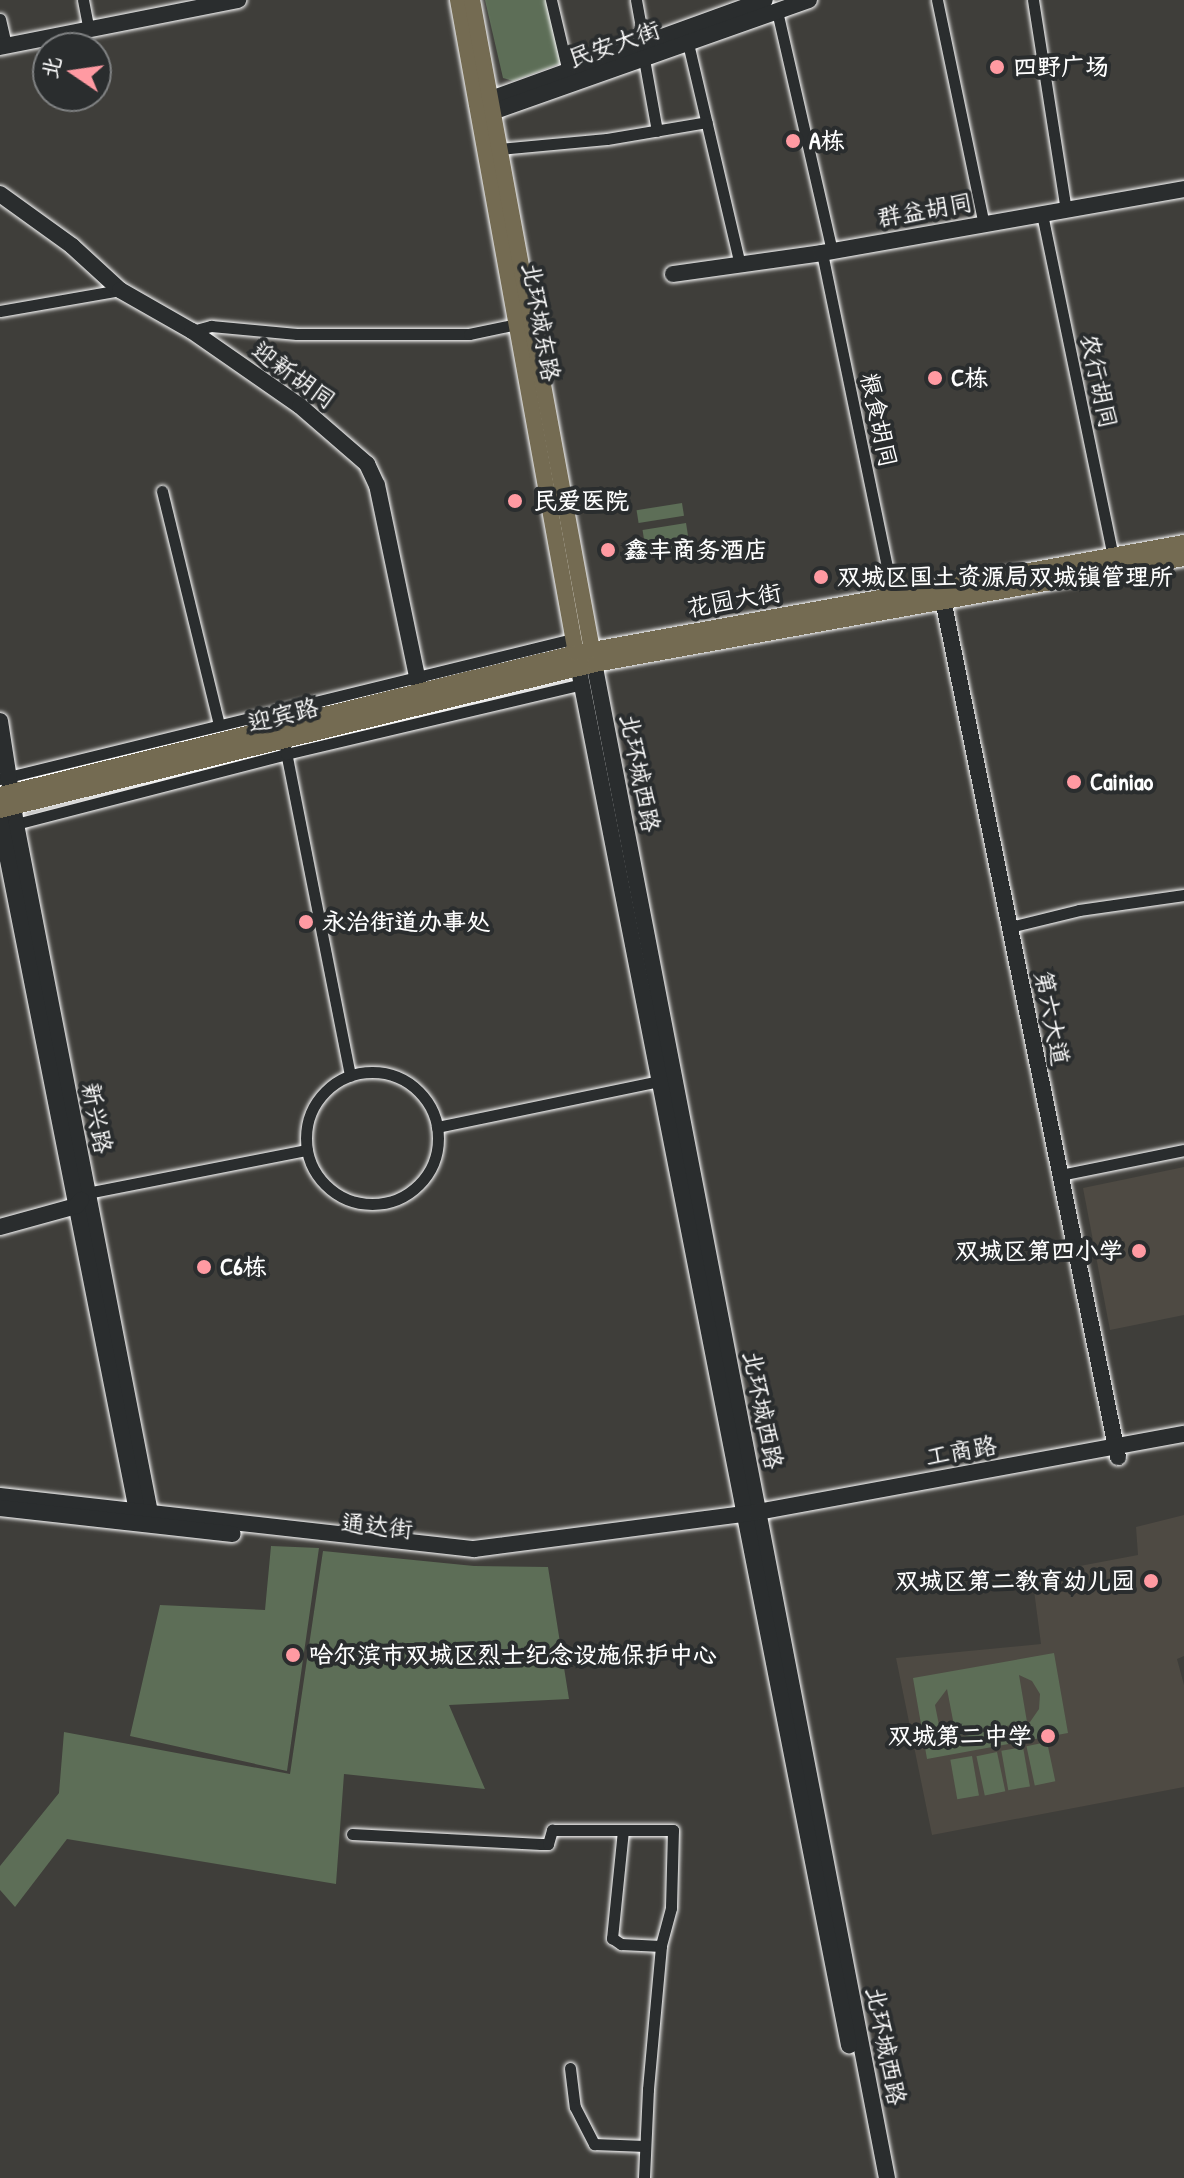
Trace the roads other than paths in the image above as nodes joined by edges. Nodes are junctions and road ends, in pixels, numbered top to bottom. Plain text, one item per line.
1 (83, 0) edge
2 (238, 0) edge
3 (458, 0) edge
4 (472, 0) edge
5 (551, 0) edge
6 (636, 0) edge
7 (809, 0) edge
8 (937, 0) edge
9 (1033, 0) edge
10 (771, 5) edge
11 (0, 19) edge
12 (89, 30) junction
13 (686, 36) junction
14 (3, 47) edge
15 (644, 51) junction
16 (568, 72) junction
17 (485, 108) junction
18 (707, 122) junction
19 (657, 131) junction
20 (499, 149) junction
21 (1184, 189) edge
22 (0, 194) edge
23 (1066, 210) junction
24 (1042, 214) junction
25 (984, 224) junction
26 (827, 252) junction
27 (740, 265) junction
28 (673, 274) dead end
29 (120, 290) junction
30 (0, 311) edge
31 (517, 324) junction
32 (192, 331) junction
33 (162, 491) dead end
34 (1184, 543) edge
35 (1113, 557) junction
36 (1184, 558) edge
37 (942, 594) junction
38 (893, 596) junction
39 (583, 655) junction
40 (419, 684) junction
41 (582, 684) junction
42 (0, 721) edge
43 (225, 729) junction
44 (283, 740) junction
45 (5, 806) edge
46 (1184, 895) edge
47 (1010, 927) junction
48 (350, 1076) junction
49 (668, 1080) junction
50 (437, 1127) junction
51 (307, 1150) junction
52 (1184, 1150) edge
53 (1060, 1175) junction
54 (81, 1200) junction
55 (0, 1227) edge
56 (1184, 1434) edge
57 (1184, 1445) edge
58 (1117, 1453) junction
59 (0, 1496) edge
60 (0, 1508) edge
61 (144, 1518) junction
62 (753, 1518) junction
63 (623, 1830) junction
64 (352, 1834) dead end
65 (661, 1946) junction
66 (570, 2068) dead end
67 (645, 2146) junction
68 (644, 2178) edge
69 (875, 2178) edge
70 (887, 2178) edge

1 - 12 street
2 - 12 main road
3 - 17 main road, 北环城东路
4 - 17 main road, 北环城东路
5 - 16 street
6 - 15 street
7 - 10 main road, 民安大街
8 - 25 street
9 - 23 street
10 - 13 main road, 民安大街
10 - 26 street, 粮食胡同
11 - 14 street
12 - 14 main road
13 - 15 main road, 民安大街
13 - 18 street
15 - 16 main road, 民安大街
15 - 17 main road, 民安大街
15 - 19 street
16 - 17 main road, 民安大街
17 - 20 main road, 北环城东路
17 - 31 main road, 北环城东路
18 - 19 street
18 - 27 street
19 - 20 street
20 - 39 main road, 北环城东路
21 - 23 main road, 群益胡同
22 - 29 main road, 迎新胡同
23 - 24 main road, 群益胡同
24 - 25 main road, 群益胡同
24 - 35 street, 农行胡同
25 - 26 main road, 群益胡同
26 - 27 main road, 群益胡同
26 - 38 street, 粮食胡同
27 - 28 main road, 群益胡同
29 - 30 street
29 - 32 main road, 迎新胡同
31 - 32 street
31 - 39 main road, 北环城东路
32 - 40 main road, 迎新胡同
33 - 43 street
34 - 35 main road, 花园大街
35 - 37 main road, 花园大街
36 - 37 main road, 花园大街
37 - 38 main road, 花园大街
37 - 39 main road, 花园大街
37 - 47 main road, 第六大道
38 - 39 main road, 花园大街
39 - 40 main road, 迎宾路
39 - 41 main road, 北环城西路
39 - 44 main road, 迎宾路
39 - 49 main road, 北环城西路
40 - 43 street
40 - 44 main road, 迎宾路
41 - 44 street
41 - 49 main road, 北环城西路
42 - 45 main road, 新兴路
43 - 44 main road, 迎宾路
43 - 45 main road, 迎宾路
44 - 45 main road, 迎宾路
44 - 48 street
45 - 54 main road, 新兴路
46 - 47 street
47 - 53 main road, 第六大道
48 - 50 street
48 - 51 street
49 - 50 street
49 - 62 main road, 北环城西路
50 - 51 street
51 - 54 street
52 - 53 street
53 - 58 main road, 第六大道
54 - 55 main road
54 - 61 main road, 新兴路
56 - 58 main road, 工商路
57 - 58 main road, 工商路
58 - 62 main road, 工商路
59 - 61 main road, 通达街
60 - 61 main road, 通达街
61 - 62 main road, 通达街
62 - 69 main road, 北环城西路
62 - 70 main road, 北环城西路
63 - 64 street
63 - 65 street
63 - 65 street
65 - 67 street
66 - 67 street
67 - 68 street

